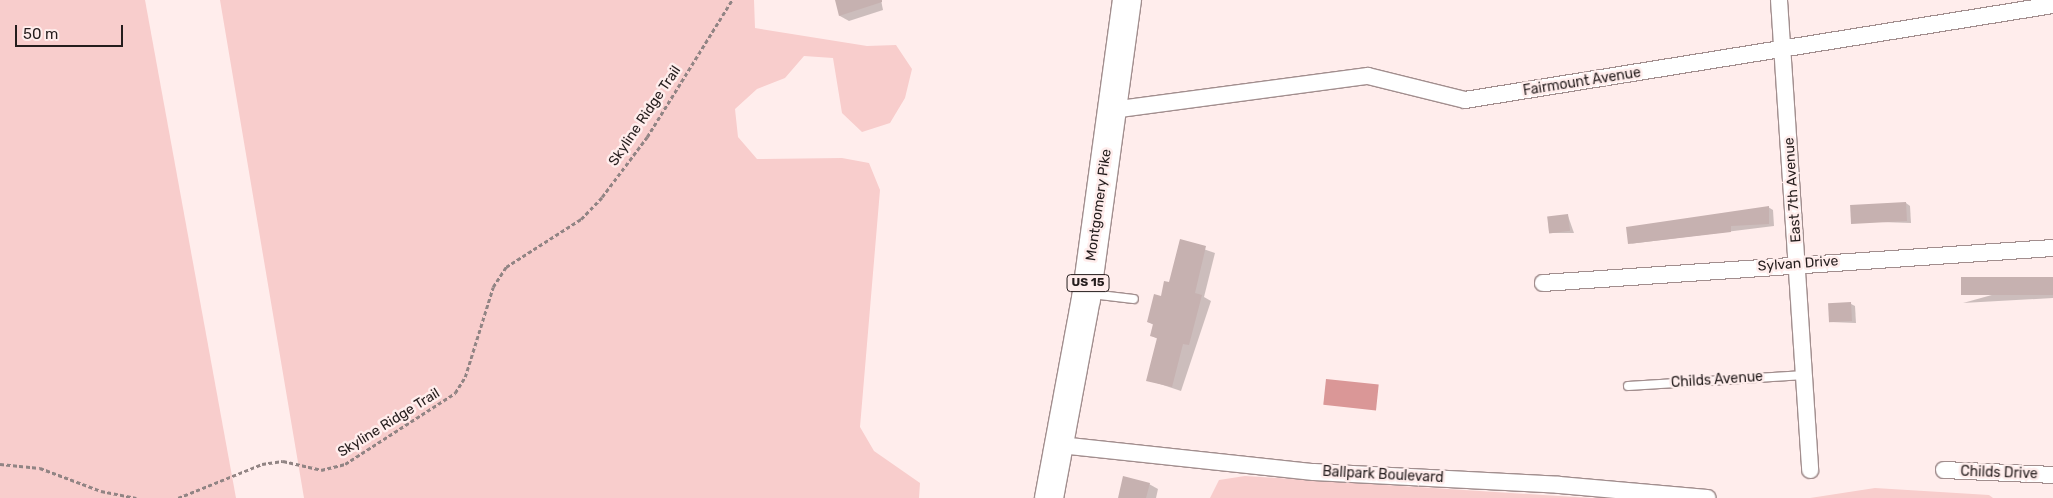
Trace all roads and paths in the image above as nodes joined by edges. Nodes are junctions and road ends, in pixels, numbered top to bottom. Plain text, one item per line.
1 (732, 0) edge
2 (1127, 0) edge
3 (1778, 0) edge
4 (2053, 4) edge
5 (1782, 50) junction
6 (1112, 110) junction
7 (2053, 248) edge
8 (1798, 264) junction
9 (1543, 283) dead end
10 (1086, 294) junction
11 (1134, 300) dead end
12 (1805, 374) junction
13 (1628, 386) dead end
14 (1060, 445) junction
15 (0, 464) edge
16 (1810, 470) dead end
17 (1944, 470) dead end
18 (2053, 475) edge
19 (136, 498) edge
20 (178, 498) edge
21 (1049, 498) edge
22 (1707, 498) edge

1 - 20 path, Skyline Ridge Trail
2 - 6 highway, Montgomery Pike / US 15
3 - 5 street, East 7th Avenue
4 - 5 street, Fairmount Avenue
5 - 6 street, Fairmount Avenue
5 - 8 street, East 7th Avenue
6 - 10 highway, Montgomery Pike / US 15
7 - 8 street, Sylvan Drive
8 - 9 street, Sylvan Drive
8 - 12 street, East 7th Avenue
10 - 11 lane
10 - 14 highway, Montgomery Pike / US 15
12 - 13 lane, Childs Avenue
12 - 16 street, East 7th Avenue
14 - 21 highway, Montgomery Pike / US 15
14 - 22 street, Ballpark Boulevard
15 - 19 path
17 - 18 street, Childs Drive

